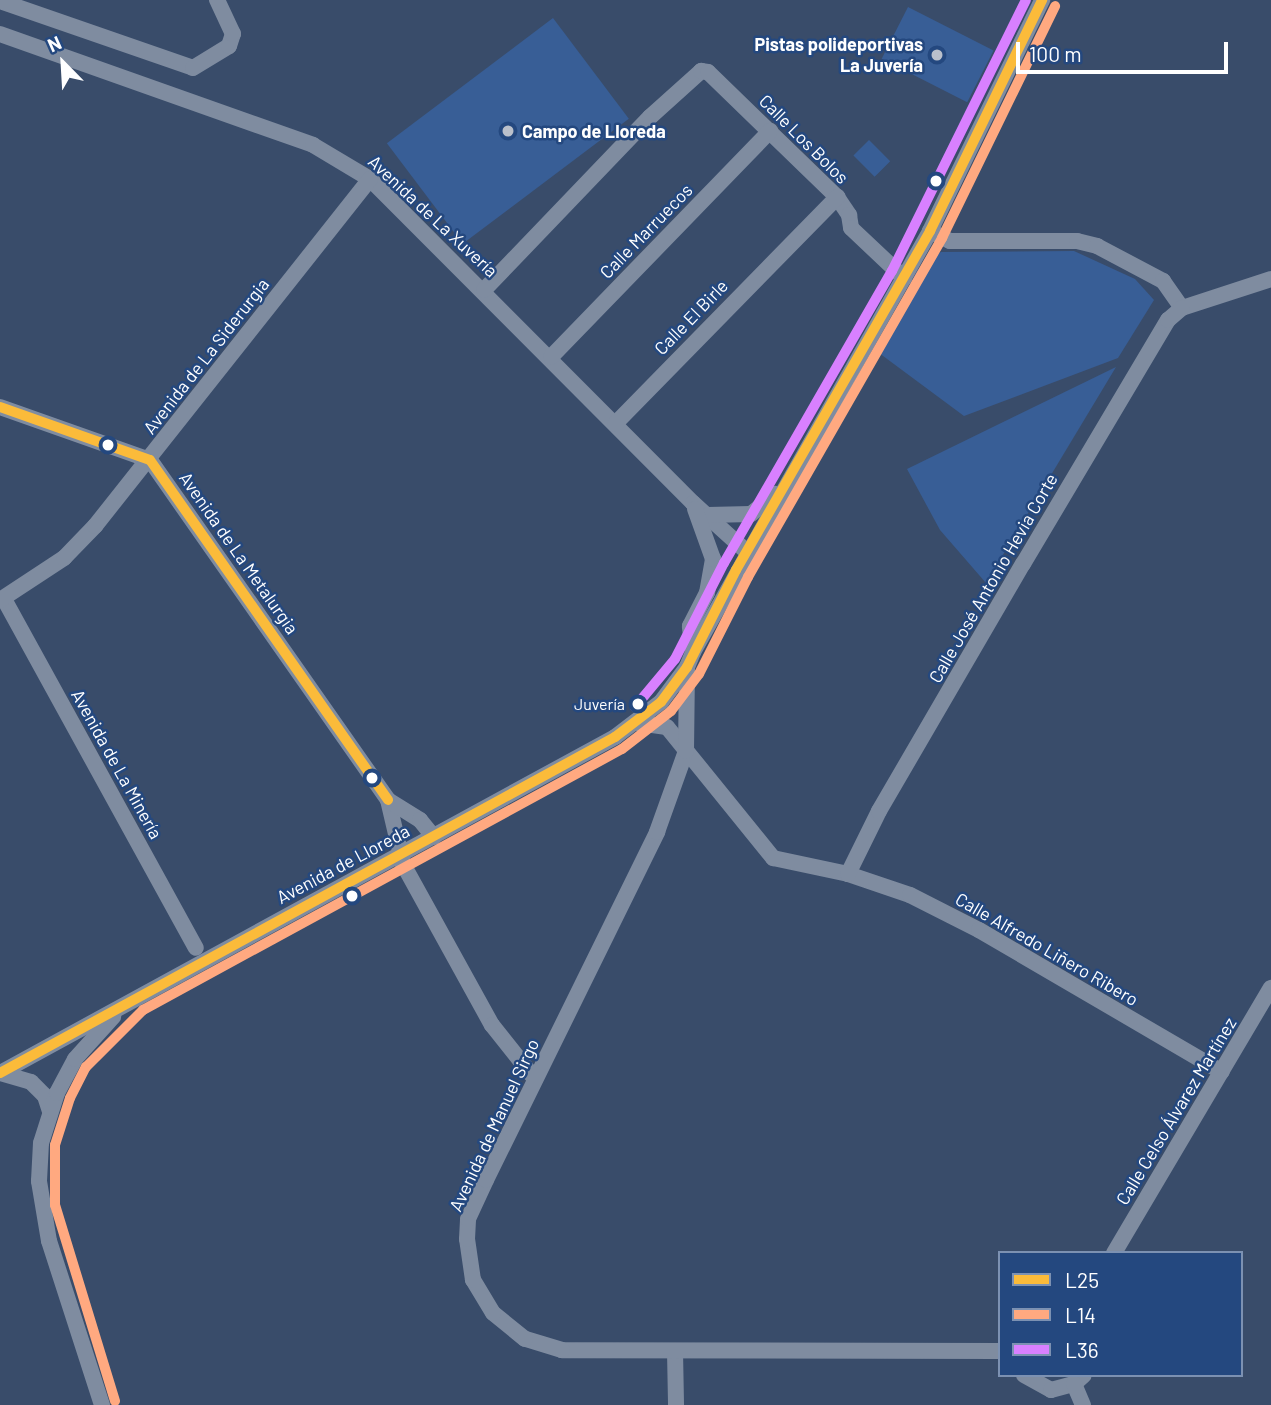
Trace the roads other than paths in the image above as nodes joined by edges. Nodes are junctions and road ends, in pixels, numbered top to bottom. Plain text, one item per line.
1 (217, 0) edge
2 (1042, 0) edge
3 (0, 2) edge
4 (0, 34) edge
5 (769, 131) junction
6 (370, 179) junction
7 (837, 197) junction
8 (930, 231) junction
9 (904, 278) junction
10 (1271, 279) edge
11 (484, 290) junction
12 (1182, 308) junction
13 (551, 357) junction
14 (0, 407) edge
15 (615, 424) junction
16 (150, 460) junction
17 (783, 488) junction
18 (693, 503) junction
19 (708, 515) junction
20 (747, 552) junction
21 (2, 600) edge
22 (690, 659) junction
23 (638, 723) junction
24 (686, 751) junction
25 (388, 800) junction
26 (433, 837) junction
27 (400, 855) junction
28 (848, 874) junction
29 (196, 948) dead end
30 (1271, 988) edge
31 (134, 999) junction
32 (1222, 1072) junction
33 (0, 1073) edge
34 (535, 1079) junction
35 (50, 1111) junction
36 (1115, 1251) edge
37 (675, 1350) junction
38 (998, 1351) edge
39 (1028, 1377) edge
40 (1079, 1380) edge
41 (102, 1405) edge
42 (676, 1405) edge
43 (1083, 1405) edge

1 - 3 street
2 - 8 street, Avenida de Manuel Sirgo
4 - 6 street, Avenida de La Xuvería
5 - 7 street, Calle Los Bolos
5 - 11 street, Calle Los Bolos
5 - 13 street, Calle Marruecos
6 - 11 street, Avenida de La Xuvería
6 - 16 street, Avenida de La Siderurgia
7 - 9 street, Calle Los Bolos
7 - 15 street, Calle El Birle
8 - 9 street, Avenida de Manuel Sirgo
8 - 12 street
9 - 17 street, Avenida de Manuel Sirgo
10 - 12 street
11 - 13 street, Avenida de La Xuvería
12 - 28 street, Calle José Antonio Hevia Corte
13 - 15 street, Avenida de La Xuvería
14 - 16 street
15 - 18 street, Avenida de La Xuvería
16 - 21 street, Avenida de La Siderurgia
16 - 25 street, Avenida de La Metalurgia
17 - 19 street
17 - 20 street, Avenida de Manuel Sirgo
18 - 19 street, Avenida de La Xuvería
18 - 22 street, Avenida de La Xuvería
19 - 20 street, Avenida de La Xuvería
20 - 22 street, Avenida de Manuel Sirgo
21 - 29 street, Avenida de La Minería
22 - 23 street, Avenida de Lloreda
22 - 24 street, Avenida de Manuel Sirgo
23 - 24 street
23 - 26 street, Avenida de Lloreda
24 - 28 street, Calle Alfredo Liñero Ribero
24 - 34 street, Avenida de Manuel Sirgo
25 - 26 street
25 - 27 street
26 - 27 street, Avenida de Lloreda
27 - 31 street, Avenida de Lloreda
27 - 34 street
28 - 32 street, Calle Alfredo Liñero Ribero
30 - 32 street, Calle Celso Álvarez Martínez
31 - 33 street, Avenida de Lloreda
31 - 35 street
32 - 36 street, Calle Celso Álvarez Martínez
33 - 35 street
34 - 37 street, Avenida de Manuel Sirgo
35 - 41 street
37 - 38 street, Avenida de Manuel Sirgo
37 - 42 street
39 - 40 street
40 - 43 street

